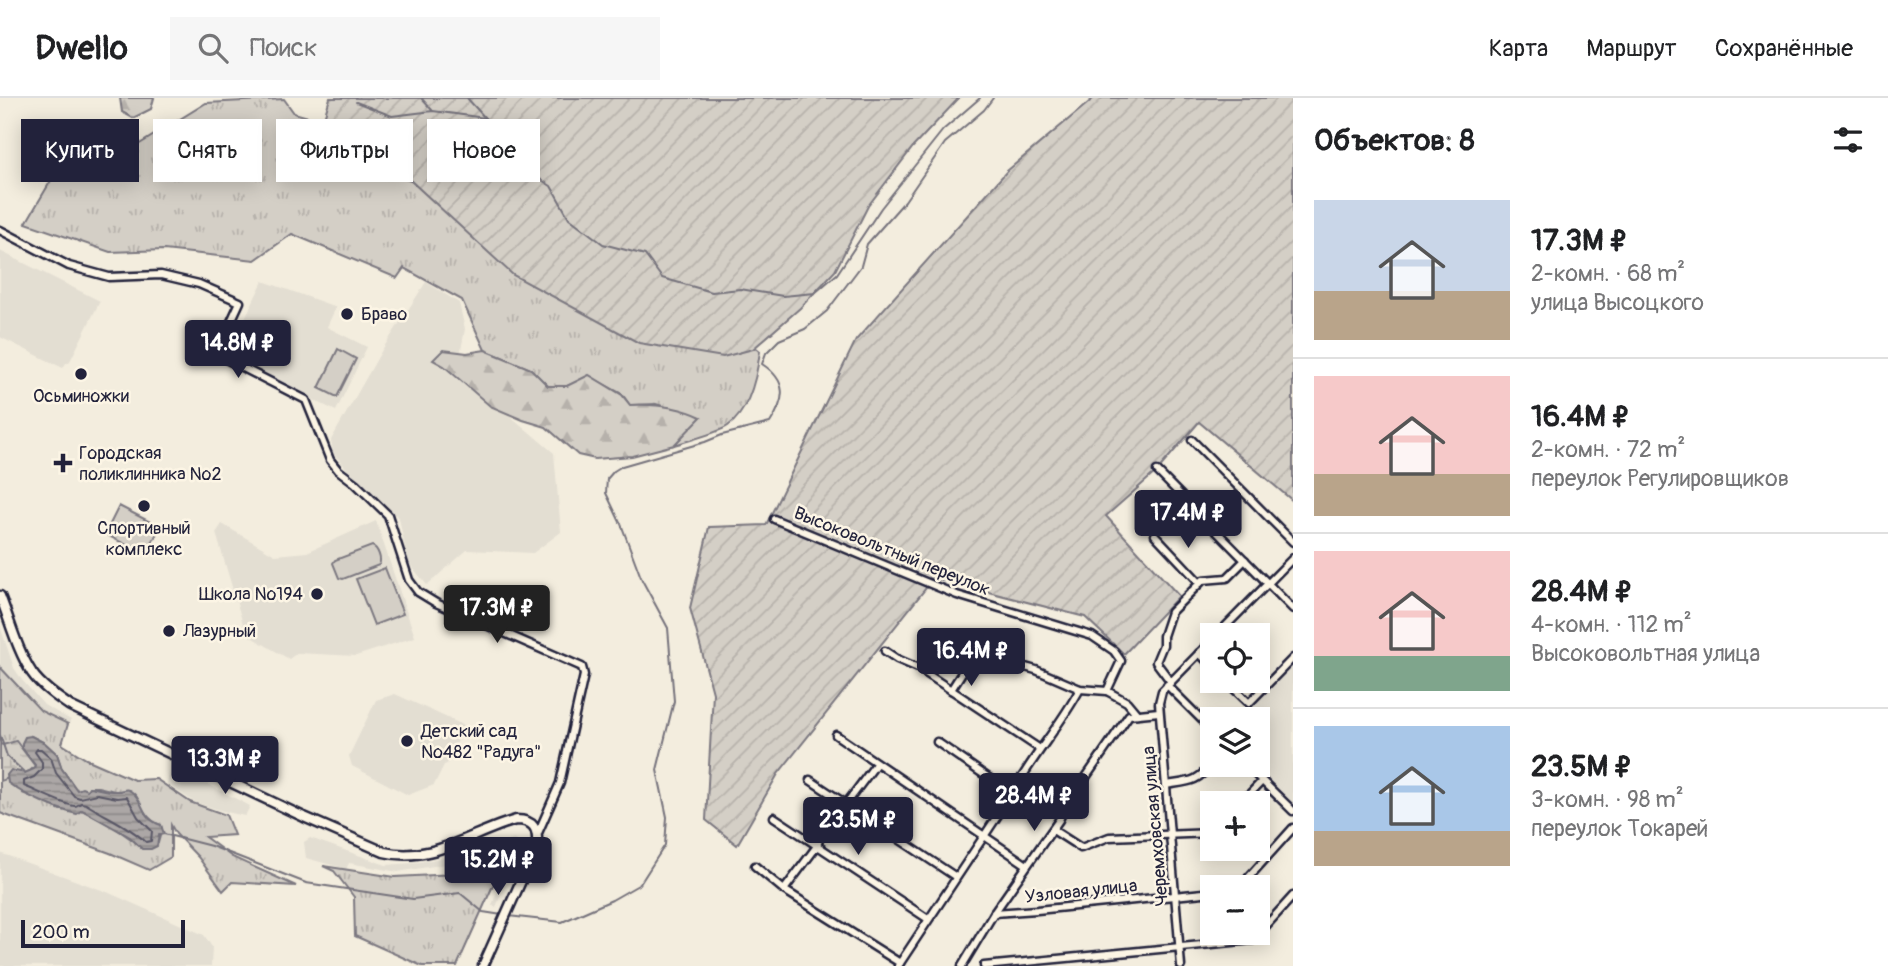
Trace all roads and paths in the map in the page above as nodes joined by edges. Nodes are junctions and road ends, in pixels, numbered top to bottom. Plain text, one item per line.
1 (0, 230) edge
2 (1192, 440) dead end
3 (1157, 471) dead end
4 (774, 519) dead end
5 (1155, 535) dead end
6 (1293, 542) edge
7 (1293, 558) edge
8 (1245, 560) junction
9 (1200, 583) junction
10 (1268, 583) junction
11 (0, 596) edge
12 (1293, 609) edge
13 (1229, 623) edge
14 (885, 651) dead end
15 (1199, 653) edge
16 (1293, 658) edge
17 (1270, 681) edge
18 (1169, 684) junction
19 (1080, 689) junction
20 (951, 690) junction
21 (1107, 691) junction
22 (1238, 693) edge
23 (1258, 693) edge
24 (1159, 712) junction
25 (1133, 714) junction
26 (1200, 717) edge
27 (836, 735) dead end
28 (937, 742) dead end
29 (1041, 749) junction
30 (876, 764) junction
31 (1200, 776) edge
32 (1258, 777) edge
33 (810, 780) dead end
34 (1262, 781) junction
35 (1166, 785) junction
36 (1252, 791) edge
37 (1012, 794) junction
38 (846, 804) junction
39 (1293, 811) edge
40 (774, 817) dead end
41 (1293, 828) edge
42 (1053, 830) junction
43 (538, 833) junction
44 (1200, 834) edge
45 (1169, 835) junction
46 (984, 836) junction
47 (817, 846) junction
48 (1027, 865) junction
49 (755, 866) dead end
50 (1251, 875) edge
51 (956, 877) junction
52 (784, 890) junction
53 (1200, 893) edge
54 (1175, 895) junction
55 (1293, 897) edge
56 (994, 913) junction
57 (928, 919) junction
58 (1179, 948) junction
59 (899, 964) edge
60 (483, 966) edge
61 (962, 966) edge
62 (984, 966) edge
63 (1181, 966) edge

1 - 43 street
2 - 6 street
3 - 8 street
4 - 21 street, Высоковольтный переулок
5 - 9 street
7 - 10 street
8 - 9 street
8 - 10 street
9 - 18 street
10 - 12 street
10 - 13 street
11 - 43 street
14 - 20 street
15 - 18 street
16 - 17 street
18 - 24 street, Черемховская улица
18 - 26 street
19 - 20 street
19 - 21 street
19 - 29 street
20 - 29 street
21 - 25 street
22 - 23 street
24 - 25 street
24 - 35 street, Черемховская улица
25 - 42 street
27 - 30 street
28 - 37 street
29 - 37 street
30 - 38 street
30 - 46 street
31 - 35 street
32 - 34 street
33 - 38 street
34 - 36 street
34 - 39 street
35 - 45 street, Черемховская улица
37 - 46 street
38 - 47 street
38 - 51 street
40 - 47 street
41 - 50 street
42 - 45 street
42 - 48 street
43 - 60 street
44 - 45 street
45 - 54 street, Черемховская улица
46 - 48 street
46 - 51 street
47 - 52 street
47 - 57 street
48 - 56 street
49 - 52 street
51 - 57 street
52 - 59 street
53 - 54 street, Узловая улица
54 - 56 street, Узловая улица
54 - 58 street, Черемховская улица
55 - 58 street
56 - 61 street
57 - 59 street
58 - 62 street
58 - 63 street, Черемховская улица

